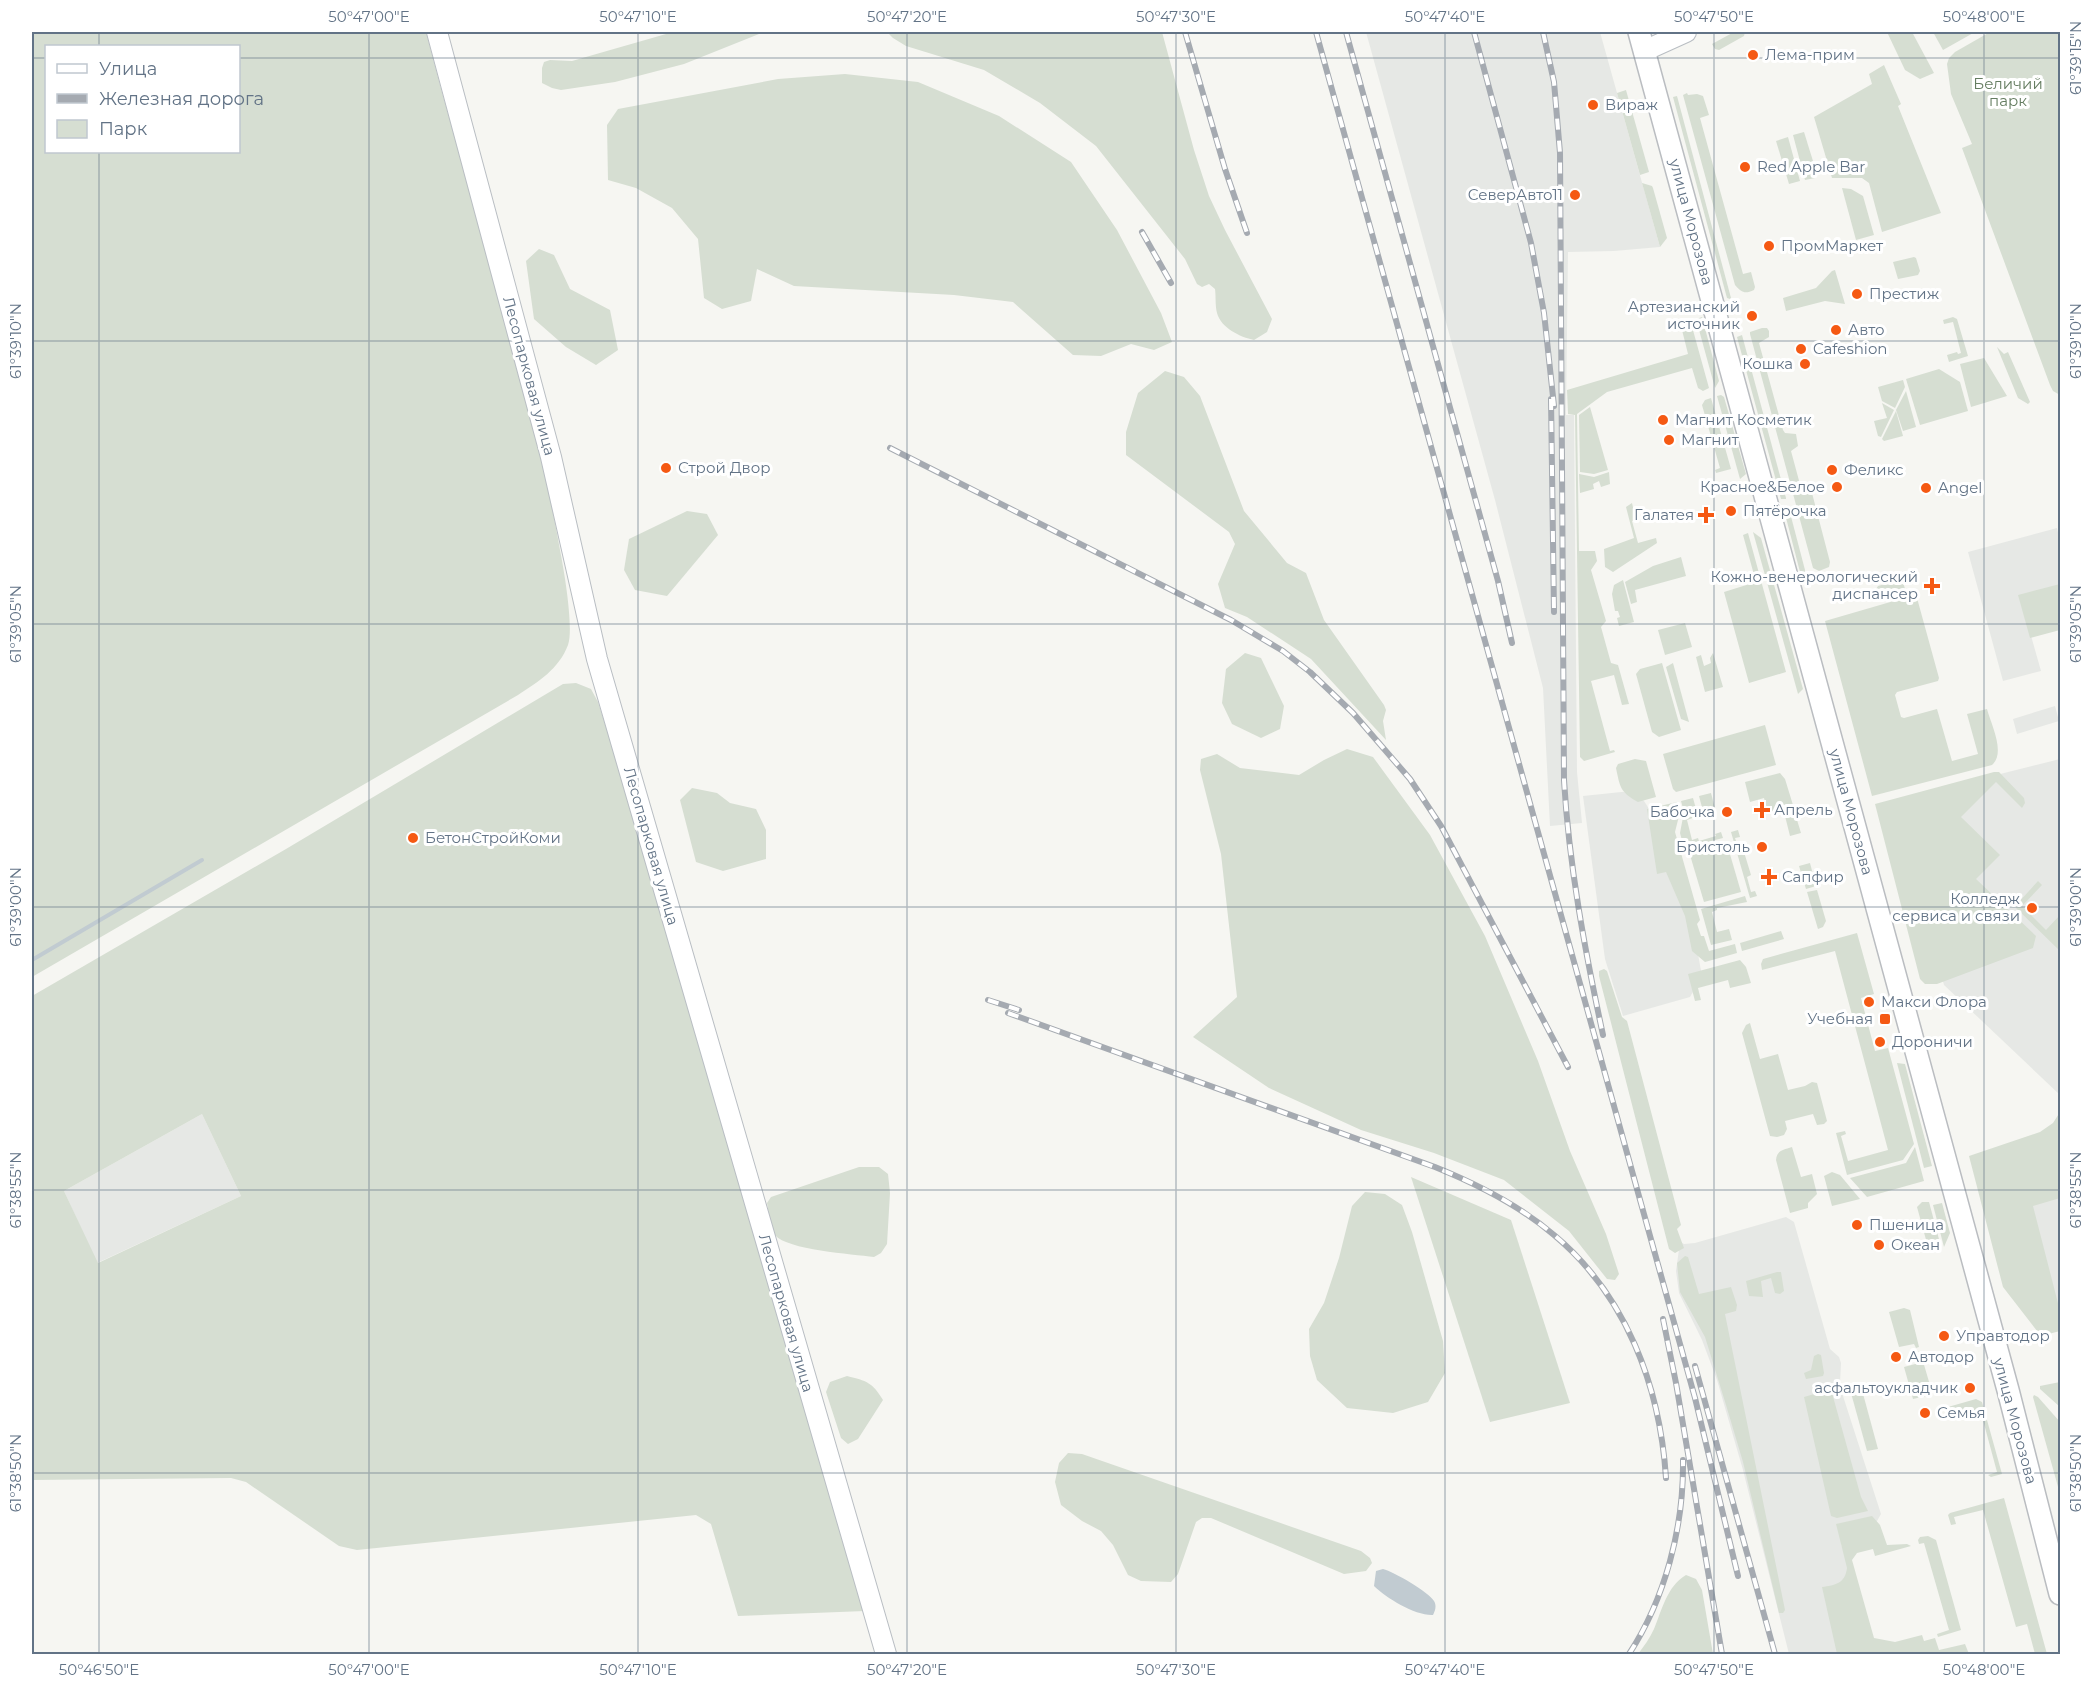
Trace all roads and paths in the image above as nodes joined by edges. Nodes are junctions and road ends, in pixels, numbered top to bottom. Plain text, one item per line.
1 (437, 32) edge
2 (1686, 32) edge
3 (1641, 41) edge
4 (2061, 1594) edge
5 (886, 1654) edge

1 - 5 street, Лесопарковая улица
2 - 3 street
3 - 4 main road, улица Морозова

